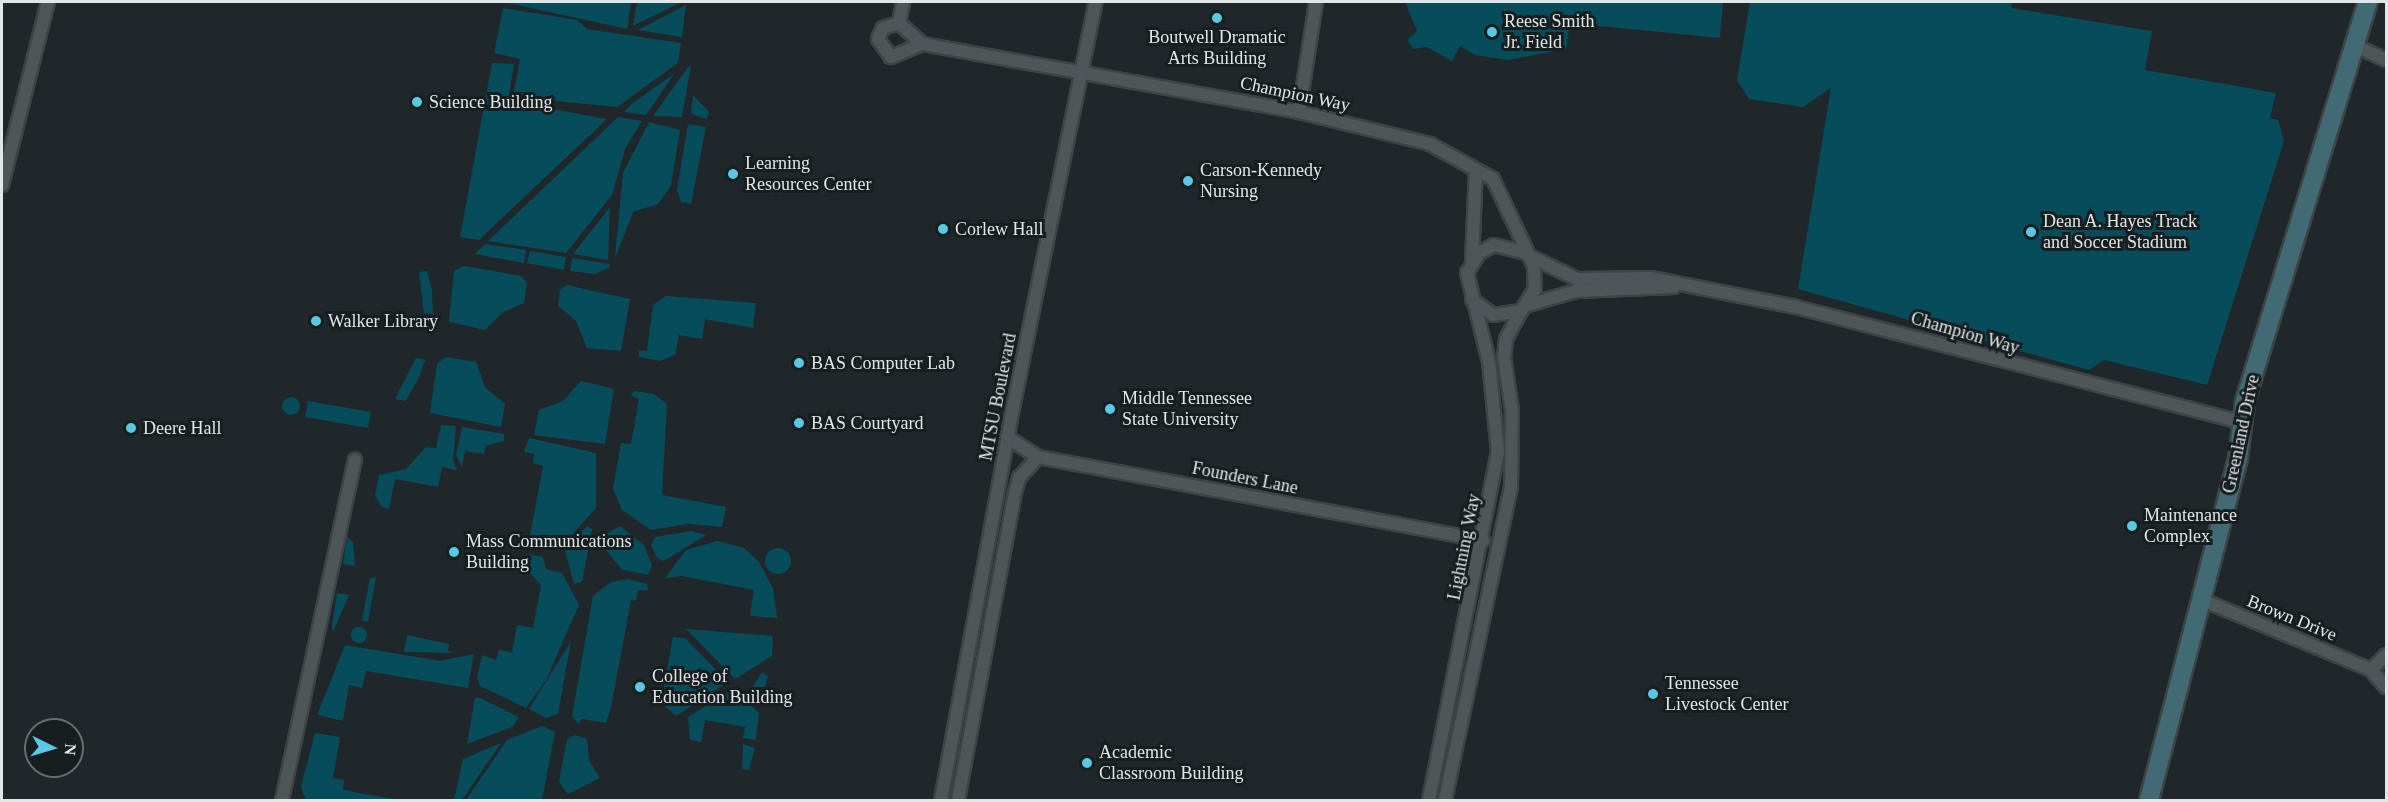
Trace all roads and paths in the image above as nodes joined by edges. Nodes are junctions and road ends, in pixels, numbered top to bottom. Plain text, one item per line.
1 (48, 2) edge
2 (903, 2) edge
3 (1096, 2) edge
4 (1316, 2) edge
5 (2368, 2) edge
6 (899, 23) junction
7 (922, 44) junction
8 (2354, 45) junction
9 (2386, 60) edge
10 (1084, 73) junction
11 (1299, 112) junction
12 (1476, 171) junction
13 (2, 185) edge
14 (1528, 255) junction
15 (1472, 261) junction
16 (1677, 286) junction
17 (1472, 300) junction
18 (1525, 308) junction
19 (2241, 422) junction
20 (1007, 437) junction
21 (1038, 457) junction
22 (355, 460) dead end
23 (1483, 540) junction
24 (2200, 599) junction
25 (2386, 655) edge
26 (2371, 670) junction
27 (2386, 687) edge
28 (282, 801) edge
29 (941, 801) edge
30 (958, 801) edge
31 (1429, 801) edge
32 (1445, 801) edge
33 (2149, 801) edge

1 - 13 street
2 - 6 street
3 - 10 street, MTSU Boulevard
4 - 11 street
5 - 8 street, Greenland Drive
6 - 7 street
6 - 7 street
7 - 10 street, Champion Way
8 - 9 street
8 - 19 street, Greenland Drive
10 - 11 street, Champion Way
10 - 20 street, MTSU Boulevard
11 - 12 street, Champion Way
12 - 14 street, Champion Way
12 - 15 street
14 - 15 street
14 - 16 street, Champion Way
14 - 18 street
15 - 17 street
16 - 18 street, Champion Way
16 - 19 street, Champion Way
17 - 18 street
17 - 23 street, Lightning Way
18 - 32 street, Lightning Way
19 - 24 street, Greenland Drive
20 - 21 street, Founders Lane
20 - 29 street, MTSU Boulevard
21 - 23 street, Founders Lane
21 - 30 street
22 - 28 street
23 - 31 street, Lightning Way
24 - 26 street, Brown Drive
24 - 33 street, Greenland Drive
25 - 26 street
26 - 27 street, Brown Drive

